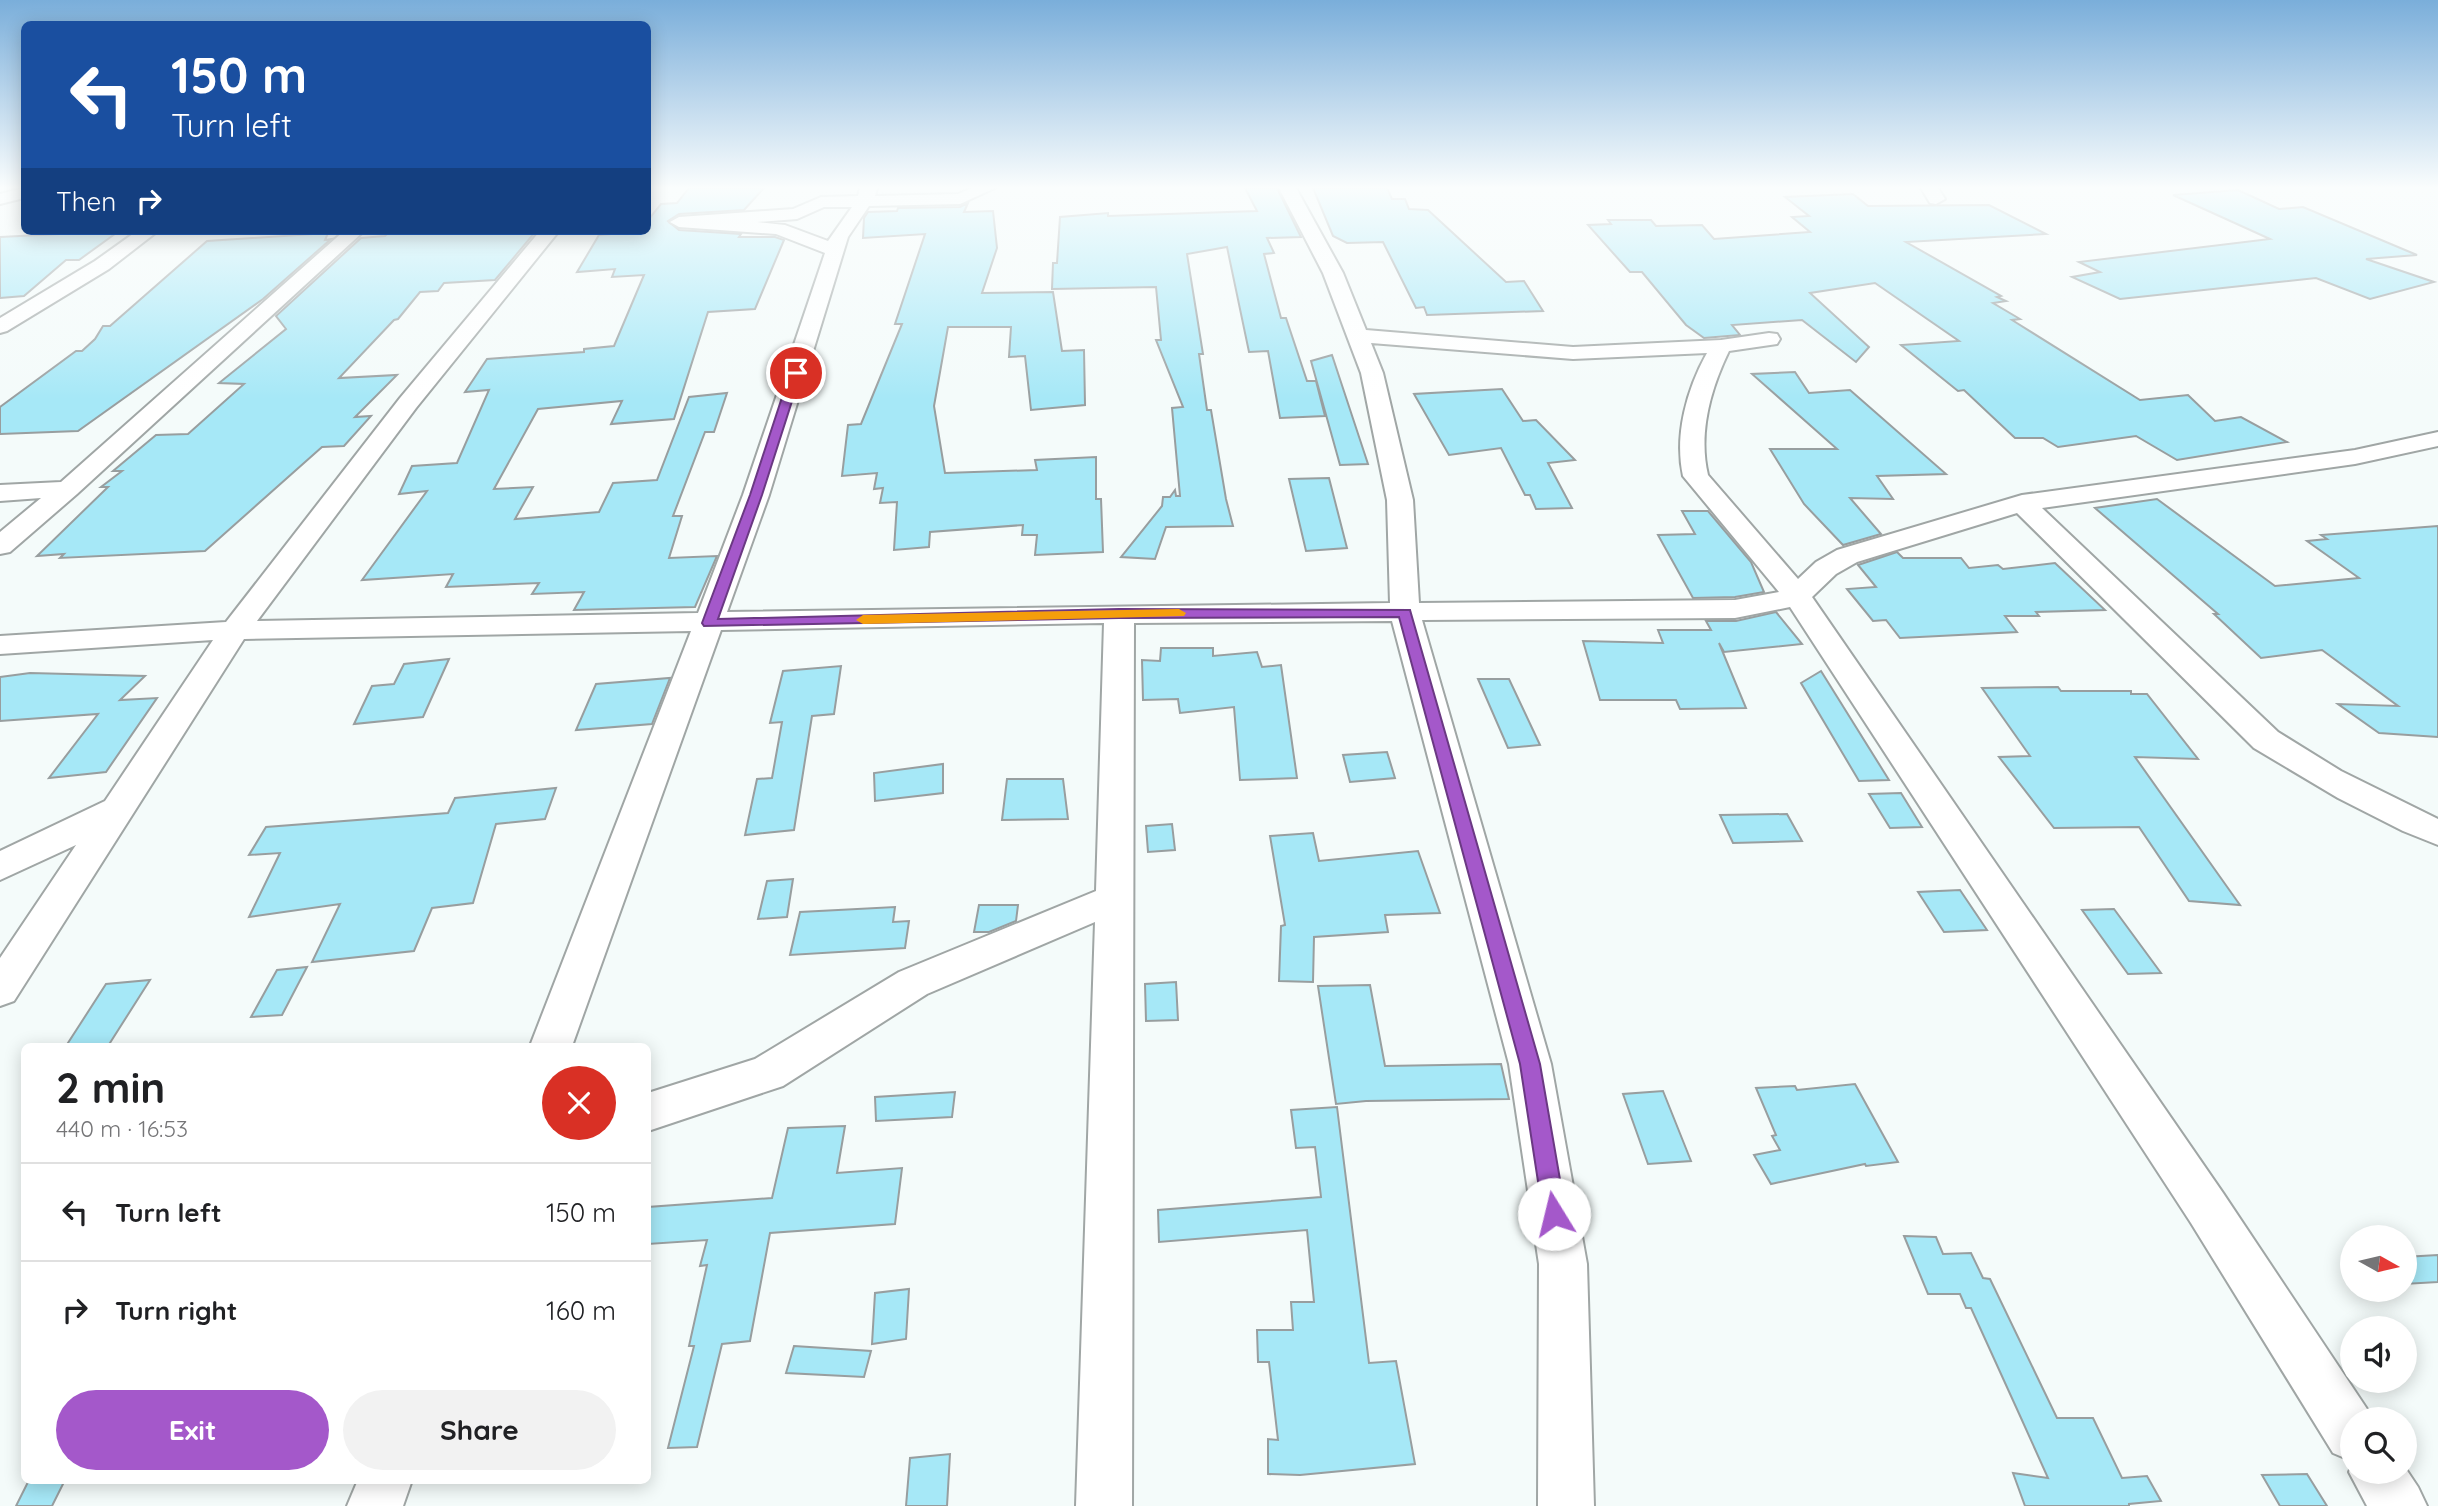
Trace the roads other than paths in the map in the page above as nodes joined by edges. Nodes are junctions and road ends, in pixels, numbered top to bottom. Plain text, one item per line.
1 (111, 258) edge
2 (325, 258) edge
3 (527, 258) edge
4 (832, 258) edge
5 (1325, 258) edge
6 (0, 327) edge
7 (1359, 336) junction
8 (1769, 339) dead end
9 (1721, 346) junction
10 (2438, 439) edge
11 (68, 489) junction
12 (0, 493) edge
13 (2022, 503) junction
14 (0, 546) edge
15 (1797, 596) junction
16 (1405, 613) junction
17 (1119, 614) junction
18 (709, 623) junction
19 (235, 630) junction
20 (0, 645) edge
21 (116, 810) junction
22 (2438, 834) edge
23 (0, 867) edge
24 (1115, 898) junction
25 (0, 990) edge
26 (552, 1043) edge
27 (651, 1111) edge
28 (2340, 1415) edge
29 (383, 1484) edge
30 (2384, 1484) edge
31 (375, 1506) edge
32 (1104, 1506) edge
33 (1566, 1506) edge
34 (2399, 1506) edge

1 - 6 street
2 - 11 street
3 - 19 street
4 - 18 street
5 - 7 street
7 - 9 street
7 - 16 street
8 - 9 street
9 - 15 street
10 - 13 street
11 - 12 street
11 - 14 street
13 - 15 street
13 - 22 street
15 - 16 street
15 - 28 street
16 - 17 street
16 - 33 street
17 - 18 street
17 - 24 street
18 - 19 street
18 - 26 street
19 - 20 street
19 - 21 street
21 - 23 street
21 - 25 street
24 - 27 street
24 - 32 street
29 - 31 street
30 - 34 street

